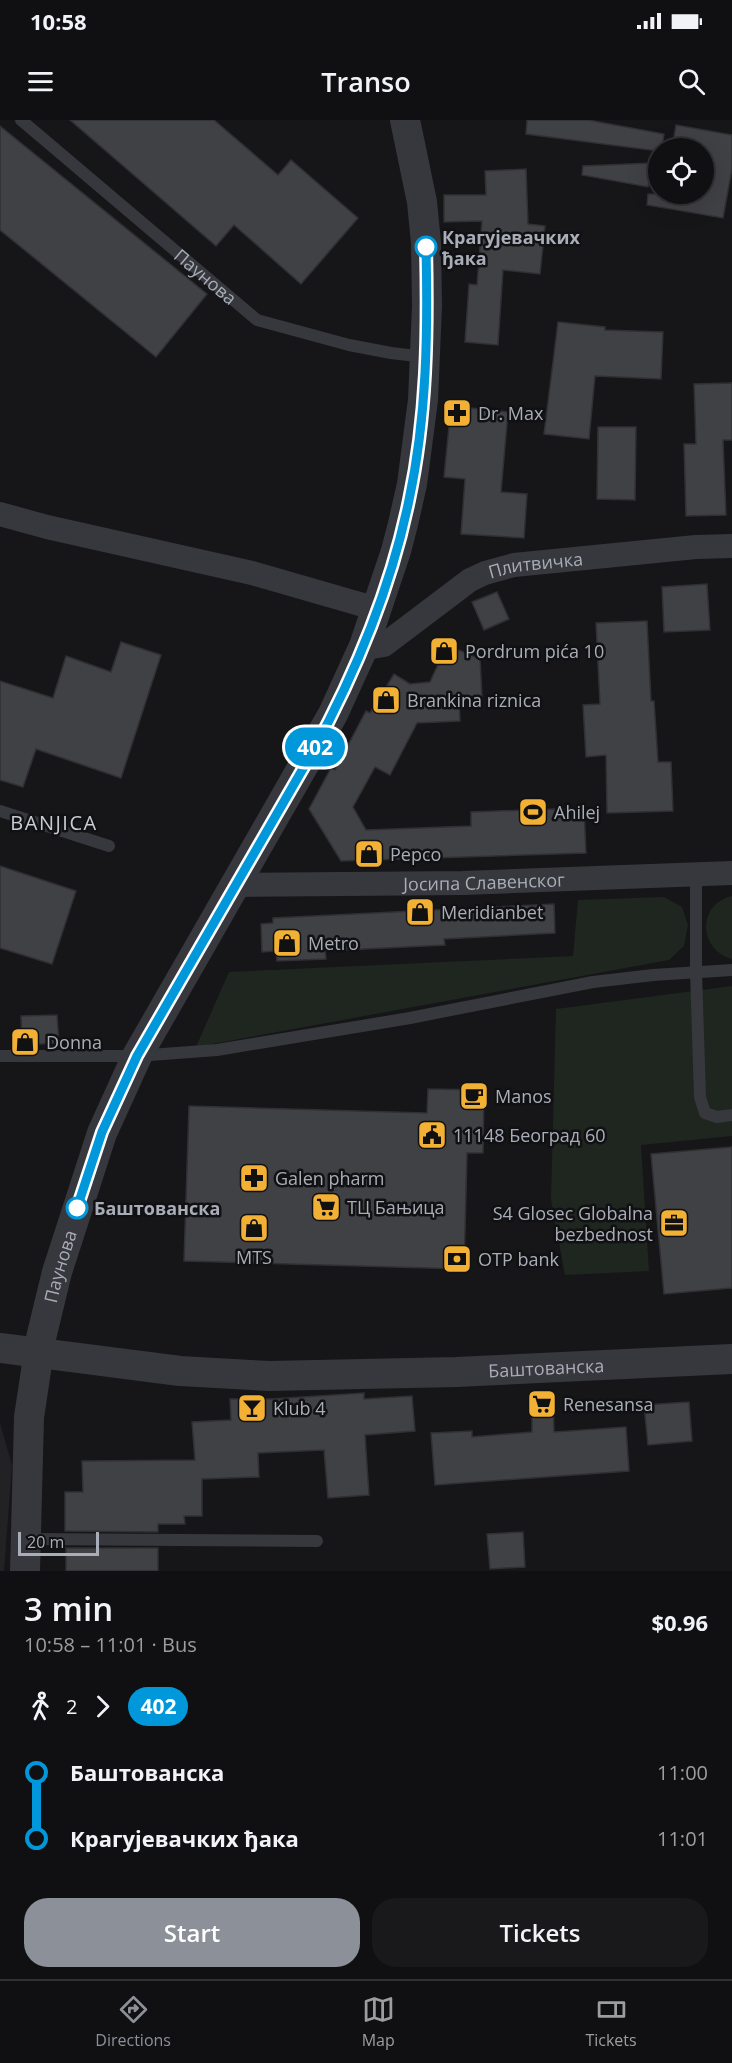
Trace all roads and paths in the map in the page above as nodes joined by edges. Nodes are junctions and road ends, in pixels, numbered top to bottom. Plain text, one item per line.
1 (21, 120) edge
2 (405, 120) edge
3 (426, 357) junction
4 (0, 514) edge
5 (732, 546) edge
6 (376, 609) junction
7 (364, 646) junction
8 (0, 811) edge
9 (109, 846) dead end
10 (732, 873) edge
11 (696, 875) junction
12 (235, 885) junction
13 (732, 970) edge
14 (696, 972) junction
15 (0, 1056) edge
16 (137, 1056) junction
17 (732, 1115) edge
18 (0, 1348) edge
19 (39, 1354) junction
20 (732, 1359) edge
21 (25, 1539) junction
22 (317, 1541) dead end
23 (26, 1571) edge

1 - 3 lane, Паунова
2 - 3 street, Паунова
3 - 6 street, Паунова
4 - 6 street
5 - 7 street, Плитвичка
6 - 7 street, Паунова
7 - 12 street, Паунова
8 - 9 lane
10 - 11 street, Јосипа Славенског
11 - 12 street, Јосипа Славенског
11 - 14 lane
12 - 16 street, Паунова
13 - 14 lane
14 - 16 lane
14 - 17 lane
15 - 16 lane
16 - 19 street, Паунова
18 - 19 street, Баштованска
19 - 20 street, Баштованска
19 - 21 street, Паунова
21 - 22 lane
21 - 23 street, Паунова

